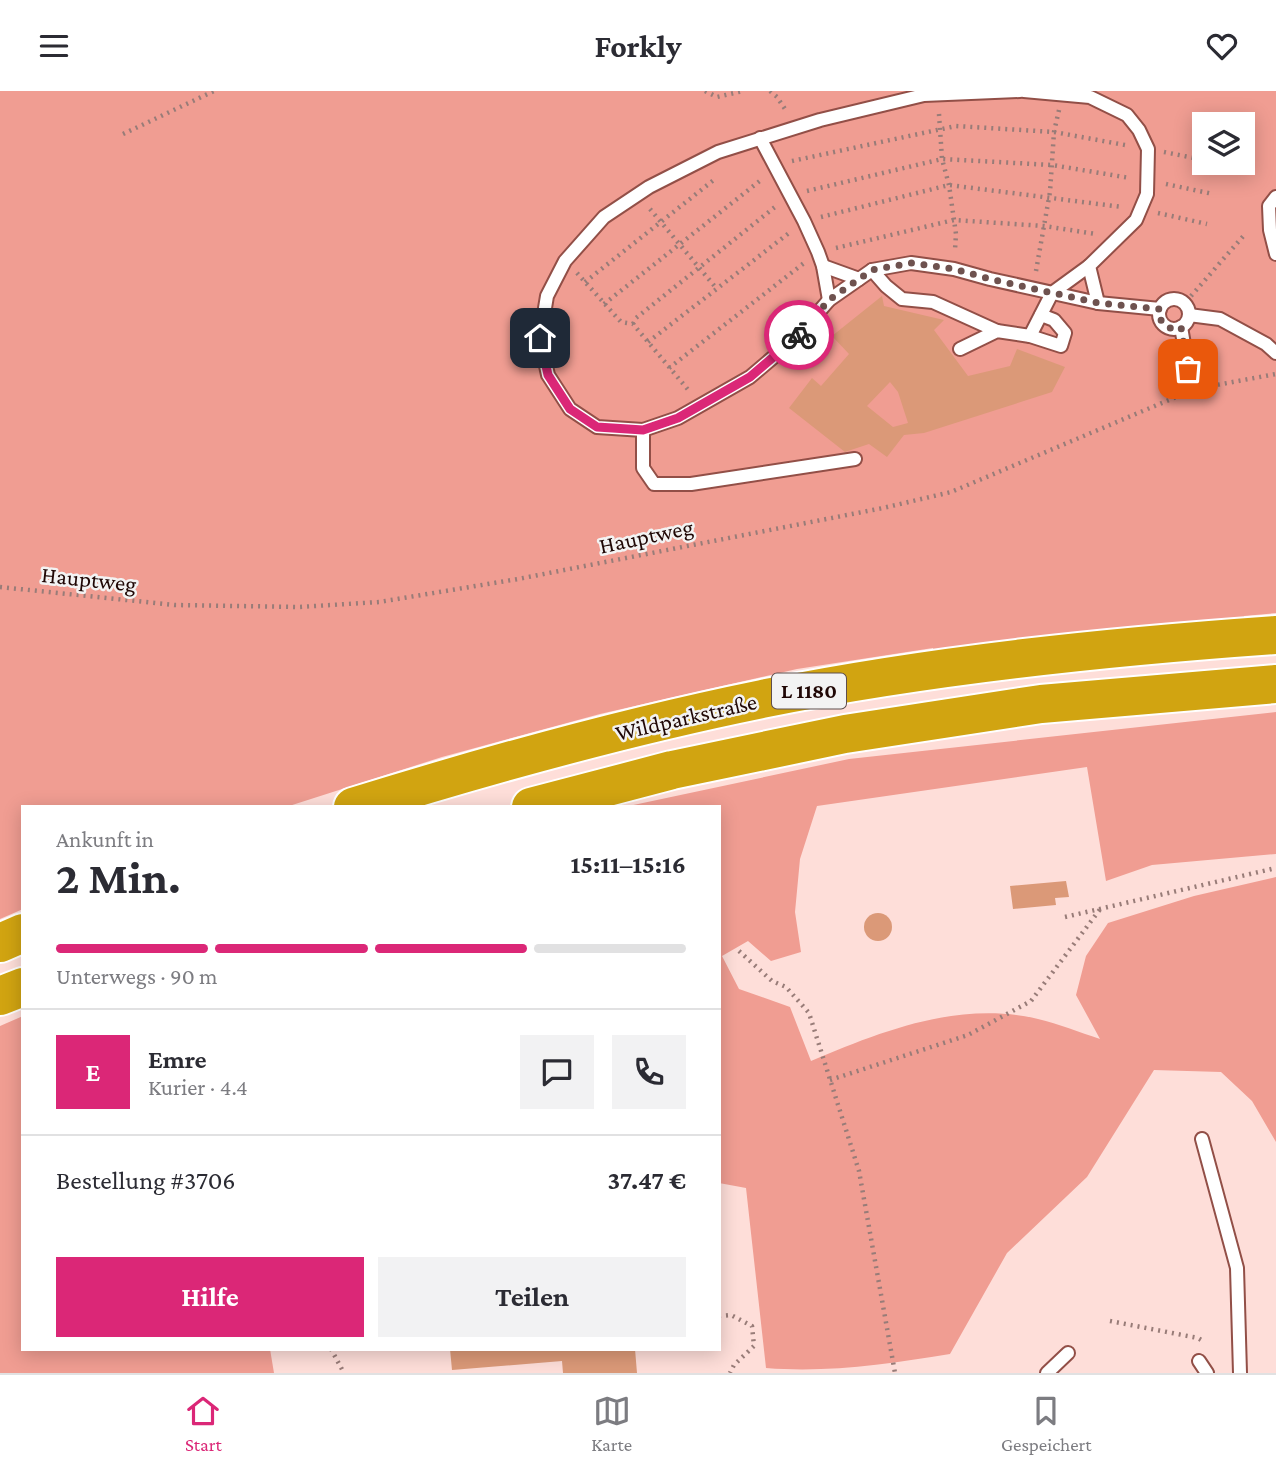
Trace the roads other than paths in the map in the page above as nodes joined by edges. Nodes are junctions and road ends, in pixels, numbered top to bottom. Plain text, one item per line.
1 (1022, 91) edge
2 (760, 138) junction
3 (1276, 197) edge
4 (1276, 254) edge
5 (1089, 265) junction
6 (823, 266) junction
7 (872, 270) junction
8 (859, 279) junction
9 (1052, 293) junction
10 (829, 300) junction
11 (1098, 303) junction
12 (1160, 309) junction
13 (1188, 310) junction
14 (1041, 315) junction
15 (1181, 327) junction
16 (997, 331) junction
17 (1030, 336) junction
18 (960, 349) dead end
19 (1276, 353) edge
20 (1192, 390) road end
21 (643, 430) junction
22 (855, 459) dead end
23 (1276, 635) edge
24 (1276, 684) edge
25 (360, 805) edge
26 (539, 805) edge
27 (21, 934) edge
28 (0, 943) edge
29 (21, 988) edge
30 (0, 996) edge
31 (1202, 1139) dead end
32 (1068, 1353) dead end
33 (1199, 1361) dead end
34 (1047, 1373) edge
35 (1207, 1373) edge
36 (1240, 1373) edge

1 - 2 lane
1 - 5 lane
2 - 6 lane
2 - 21 lane
3 - 4 lane
5 - 9 lane
5 - 11 lane
6 - 8 lane
6 - 10 lane
7 - 8 lane
7 - 9 lane
7 - 16 lane
8 - 10 lane
9 - 11 lane
9 - 14 lane
10 - 21 lane
11 - 12 lane
12 - 13 lane
12 - 15 lane
13 - 15 lane
13 - 19 lane
14 - 17 lane
14 - 17 lane
15 - 20 lane
16 - 17 lane
16 - 18 lane
21 - 22 lane
23 - 25 highway, Wildparkstraße / L 1180
24 - 26 highway, L 1180
27 - 28 highway
29 - 30 highway
31 - 36 lane
32 - 34 lane
33 - 35 lane

